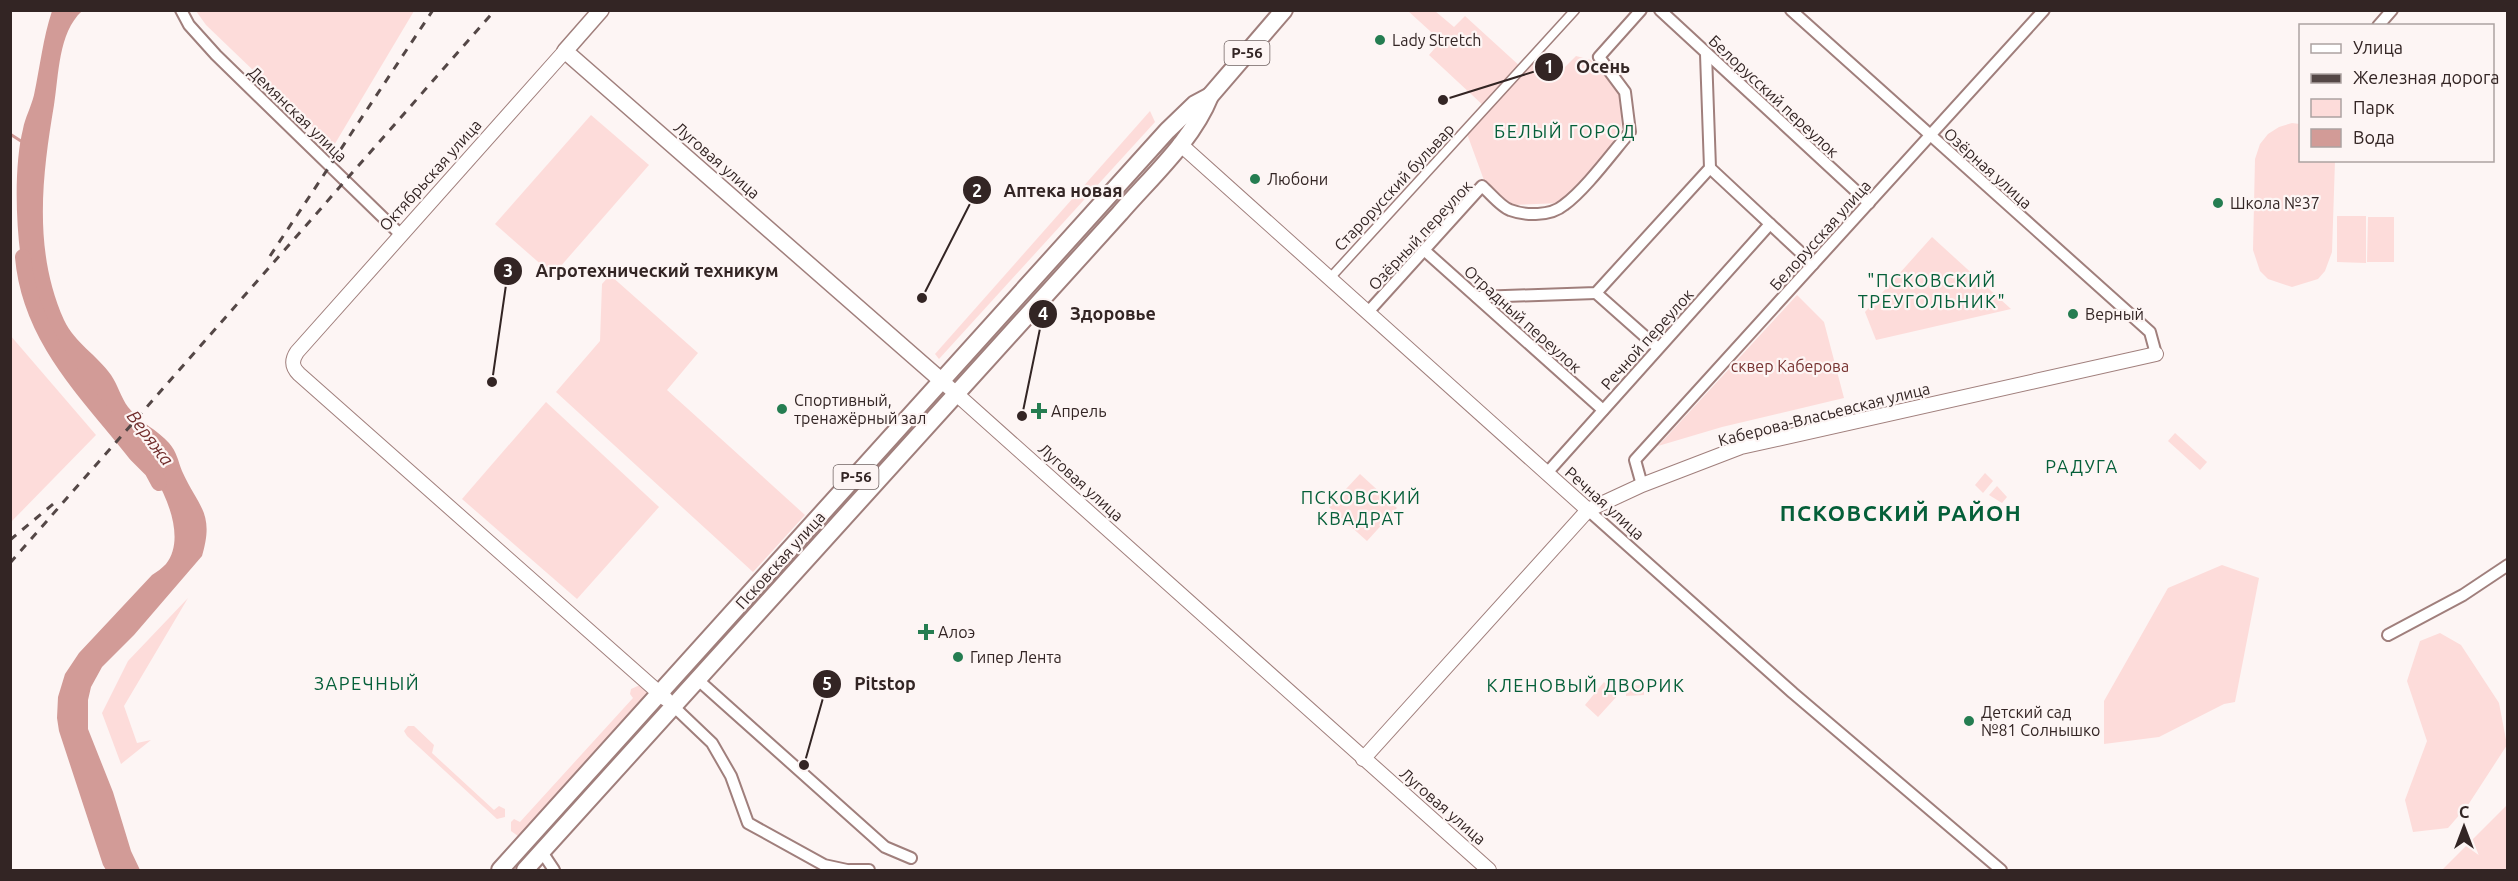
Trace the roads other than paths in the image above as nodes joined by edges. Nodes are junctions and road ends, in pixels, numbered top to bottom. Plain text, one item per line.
1 (181, 10) edge
2 (601, 10) edge
3 (1284, 10) edge
4 (1575, 10) edge
5 (1641, 10) edge
6 (1660, 10) edge
7 (1791, 10) edge
8 (2044, 10) edge
9 (2392, 10) edge
10 (2380, 24) edge
11 (565, 51) junction
12 (1706, 54) junction
13 (1210, 96) junction
14 (1930, 136) junction
15 (1186, 149) junction
16 (1710, 168) junction
17 (1107, 199) junction
18 (1869, 203) junction
19 (1120, 213) junction
20 (1770, 225) junction
21 (401, 235) junction
22 (1424, 250) junction
23 (1813, 264) junction
24 (1331, 277) junction
25 (1596, 293) junction
26 (1477, 297) junction
27 (1369, 311) junction
28 (1658, 348) junction
29 (2156, 354) joint
30 (943, 382) junction
31 (956, 394) junction
32 (1603, 410) junction
33 (1547, 473) junction
34 (1642, 485) junction
35 (1588, 510) junction
36 (2508, 565) edge
37 (2388, 635) dead end
38 (697, 679) junction
39 (660, 694) junction
40 (673, 706) junction
41 (1363, 759) junction
42 (542, 852) junction
43 (911, 858) dead end
44 (500, 870) edge
45 (525, 870) edge
46 (554, 870) edge
47 (849, 870) edge
48 (869, 870) edge
49 (1490, 870) edge
50 (2001, 870) edge

1 - 21 street, Демянская улица
2 - 11 main road, Октябрьская улица
3 - 13 main road, Псковская улица / Р-56
4 - 24 street, Старорусский бульвар
5 - 22 street, Озёрный переулок
6 - 12 street, Белорусский переулок
7 - 14 street, Озёрная улица
8 - 14 street, Белорусская улица
9 - 10 street
11 - 21 street, Октябрьская улица
11 - 30 main road, Луговая улица
12 - 16 street
12 - 18 street, Белорусский переулок
13 - 15 main road, Псковская улица
13 - 17 main road, Псковская улица / Р-56
14 - 18 street, Белорусская улица
14 - 29 street, Озёрная улица
15 - 19 main road, Псковская улица
15 - 24 street, Речная улица
16 - 20 street
16 - 25 street
17 - 19 main road
17 - 30 main road, Псковская улица / Р-56
18 - 23 street, Белорусская улица
19 - 31 main road, Псковская улица
20 - 23 street
20 - 28 street, Речной переулок
21 - 39 street, Октябрьская улица
22 - 26 street, Отрадный переулок
22 - 27 street, Озёрный переулок
23 - 34 street, Белорусская улица
24 - 27 street, Речная улица
25 - 26 street
25 - 28 street
26 - 32 street, Отрадный переулок
27 - 33 street, Речная улица
28 - 32 street, Речной переулок
29 - 34 street, Каберова-Власьевская улица
30 - 31 street, Луговая улица
30 - 39 main road, Псковская улица / Р-56
31 - 38 main road, Псковская улица
31 - 41 street, Луговая улица
32 - 33 street, Речной переулок
33 - 35 street, Речная улица
34 - 35 street, Каберова-Власьевская улица
35 - 41 street, Каберова-Власьевская улица
35 - 50 street, Речная улица
36 - 37 street
38 - 40 main road, Псковская улица
38 - 43 street
39 - 40 street
39 - 44 main road, Псковская улица / Р-56
40 - 42 main road, Псковская улица
40 - 47 street
41 - 49 street, Луговая улица
42 - 45 main road, Псковская улица
42 - 46 street
47 - 48 street

